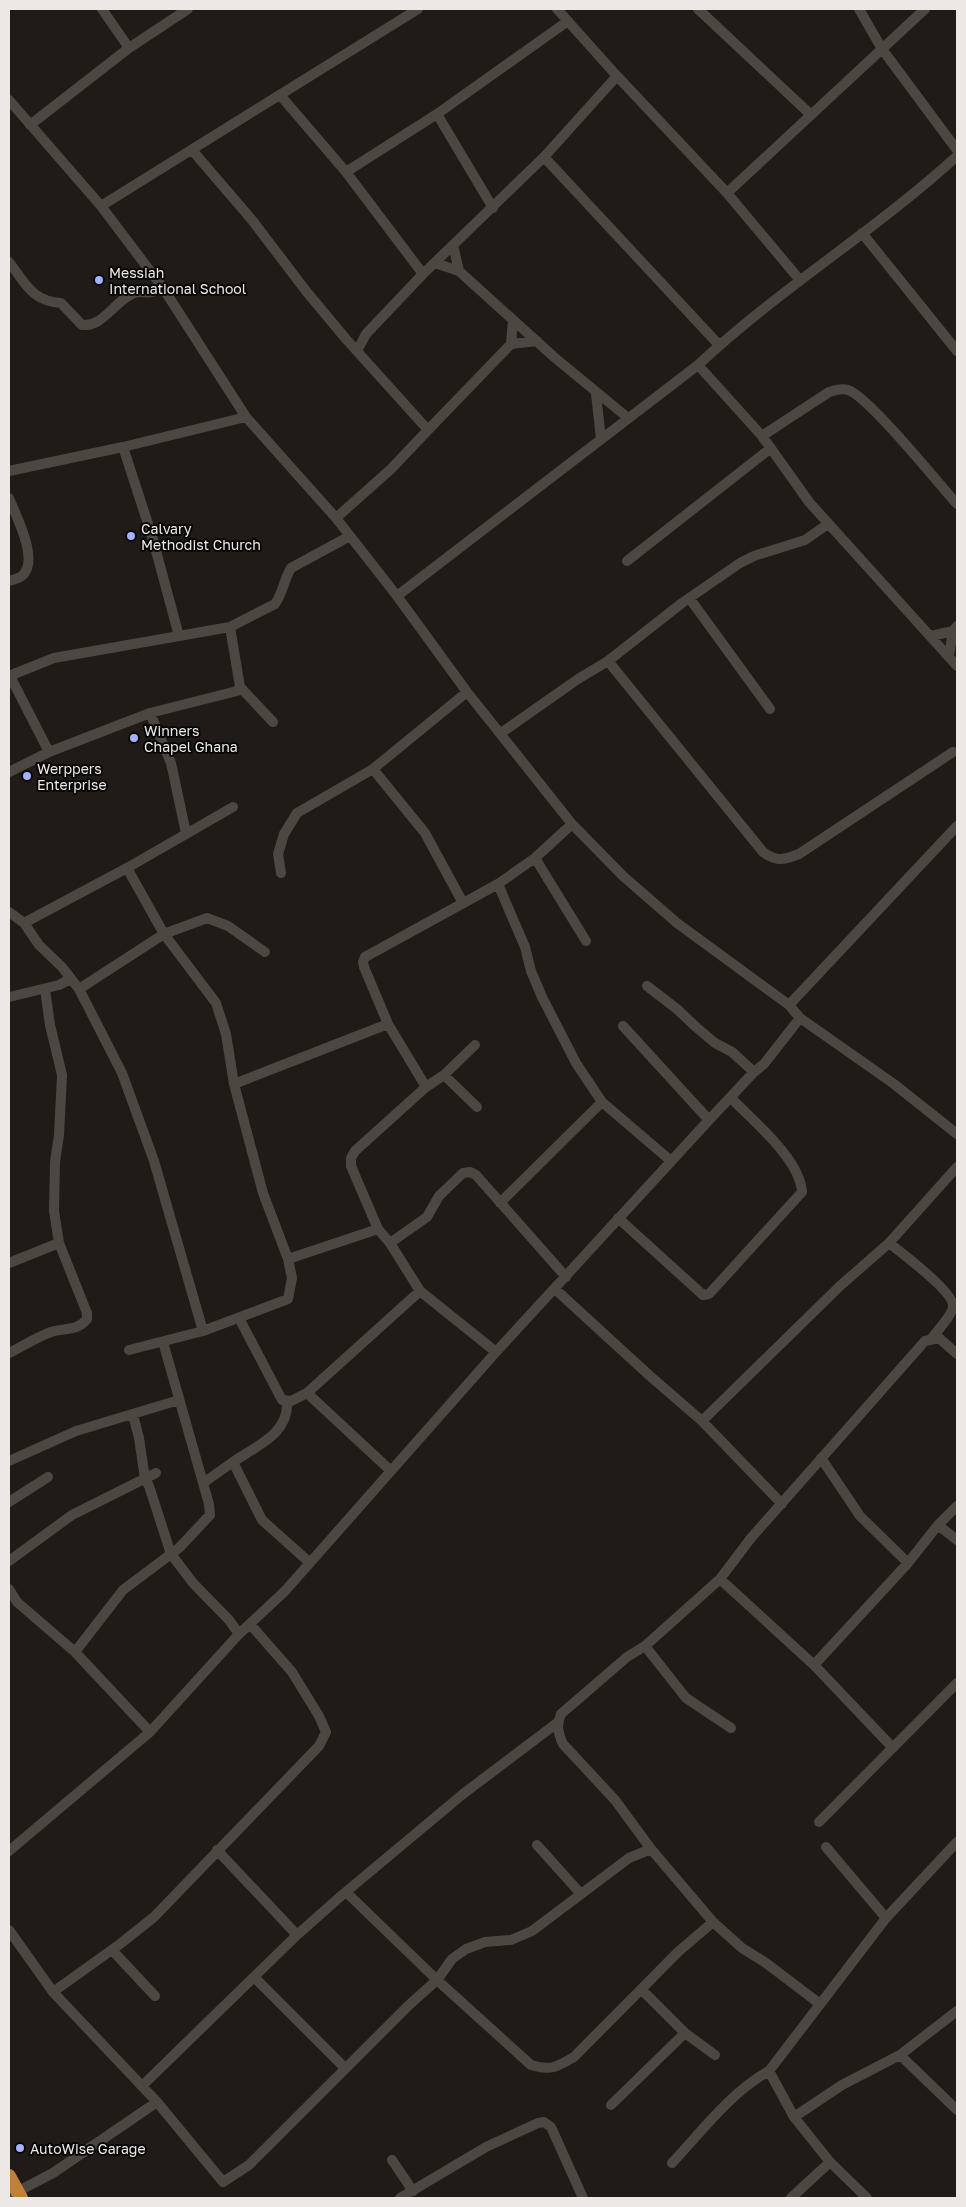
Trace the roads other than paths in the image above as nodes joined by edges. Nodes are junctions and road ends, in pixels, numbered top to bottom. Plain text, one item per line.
1 (102, 9) edge
2 (188, 9) edge
3 (418, 9) edge
4 (557, 9) edge
5 (698, 9) edge
6 (859, 9) edge
7 (925, 9) edge
8 (403, 13) edge
9 (568, 20) junction
10 (129, 48) junction
11 (882, 49) junction
12 (617, 76) junction
13 (280, 95) junction
14 (9, 101) edge
15 (437, 114) junction
16 (810, 114) junction
17 (30, 125) junction
18 (192, 150) junction
19 (957, 150) edge
20 (957, 156) edge
21 (544, 157) junction
22 (949, 164) junction
23 (346, 172) junction
24 (957, 172) edge
25 (727, 193) junction
26 (101, 206) junction
27 (493, 208) junction
28 (862, 233) junction
29 (453, 245) junction
30 (9, 262) edge
31 (435, 263) junction
32 (459, 271) junction
33 (423, 274) junction
34 (799, 279) junction
35 (163, 288) junction
36 (513, 320) junction
37 (366, 334) junction
38 (346, 339) junction
39 (537, 341) junction
40 (511, 344) junction
41 (719, 345) junction
42 (357, 351) junction
43 (957, 351) edge
44 (698, 365) junction
45 (596, 394) junction
46 (246, 417) junction
47 (628, 418) junction
48 (428, 430) junction
49 (762, 436) junction
50 (601, 439) junction
51 (123, 447) junction
52 (771, 448) junction
53 (10, 469) edge
54 (9, 498) edge
55 (957, 504) edge
56 (336, 518) junction
57 (828, 524) junction
58 (350, 536) junction
59 (627, 561) dead end
60 (9, 582) edge
61 (396, 596) junction
62 (690, 599) junction
63 (230, 627) junction
64 (955, 629) edge
65 (179, 636) junction
66 (931, 636) junction
67 (949, 656) junction
68 (608, 661) junction
69 (957, 666) edge
70 (9, 676) edge
71 (240, 687) junction
72 (467, 692) junction
73 (770, 709) dead end
74 (150, 713) junction
75 (272, 722) dead end
76 (501, 733) junction
77 (49, 752) junction
78 (953, 752) dead end
79 (373, 769) junction
80 (9, 772) edge
81 (233, 807) dead end
82 (572, 824) junction
83 (957, 826) edge
84 (186, 833) junction
85 (535, 858) junction
86 (128, 868) junction
87 (281, 873) dead end
88 (498, 884) junction
89 (463, 903) junction
90 (9, 912) edge
91 (24, 923) junction
92 (164, 934) junction
93 (586, 941) dead end
94 (264, 952) dead end
95 (70, 979) junction
96 (647, 986) dead end
97 (45, 989) junction
98 (79, 989) junction
99 (9, 997) edge
100 (789, 1005) junction
101 (800, 1018) junction
102 (388, 1024) junction
103 (623, 1026) dead end
104 (475, 1045) dead end
105 (754, 1072) junction
106 (444, 1075) junction
107 (234, 1084) junction
108 (426, 1087) junction
109 (732, 1098) junction
110 (602, 1102) junction
111 (477, 1107) dead end
112 (708, 1120) junction
113 (957, 1134) edge
114 (671, 1161) junction
115 (957, 1166) edge
116 (500, 1203) junction
117 (618, 1218) junction
118 (378, 1230) junction
119 (390, 1242) junction
120 (59, 1243) junction
121 (889, 1243) junction
122 (288, 1259) junction
123 (9, 1263) edge
124 (566, 1277) junction
125 (555, 1288) junction
126 (420, 1291) junction
127 (239, 1318) junction
128 (203, 1331) junction
129 (932, 1338) junction
130 (163, 1342) junction
131 (129, 1350) dead end
132 (496, 1352) junction
133 (9, 1353) edge
134 (957, 1354) edge
135 (307, 1392) junction
136 (179, 1400) junction
137 (287, 1402) junction
138 (133, 1415) junction
139 (702, 1421) junction
140 (821, 1458) junction
141 (9, 1461) edge
142 (232, 1462) junction
143 (390, 1470) junction
144 (156, 1473) dead end
145 (48, 1477) dead end
146 (145, 1479) junction
147 (202, 1483) junction
148 (9, 1502) edge
149 (782, 1504) junction
150 (957, 1506) edge
151 (938, 1525) junction
152 (957, 1540) edge
153 (171, 1554) junction
154 (9, 1561) edge
155 (309, 1562) junction
156 (908, 1563) junction
157 (720, 1579) junction
158 (9, 1589) edge
159 (250, 1624) junction
160 (239, 1634) junction
161 (646, 1646) junction
162 (75, 1652) junction
163 (814, 1665) junction
164 (957, 1683) edge
165 (557, 1723) junction
166 (731, 1728) dead end
167 (150, 1732) junction
168 (893, 1748) junction
169 (819, 1822) dead end
170 (957, 1842) edge
171 (537, 1845) dead end
172 (826, 1847) dead end
173 (651, 1849) junction
174 (9, 1850) edge
175 (218, 1850) junction
176 (346, 1892) junction
177 (580, 1893) junction
178 (886, 1918) junction
179 (713, 1922) junction
180 (9, 1930) edge
181 (297, 1935) junction
182 (112, 1950) junction
183 (254, 1977) junction
184 (437, 1980) junction
185 (642, 1990) junction
186 (53, 1992) junction
187 (155, 1996) dead end
188 (820, 2004) junction
189 (957, 2011) edge
190 (685, 2034) junction
191 (715, 2055) dead end
192 (900, 2055) junction
193 (345, 2068) junction
194 (769, 2071) junction
195 (142, 2086) junction
196 (157, 2102) junction
197 (611, 2105) dead end
198 (957, 2110) edge
199 (794, 2117) junction
200 (392, 2160) dead end
201 (830, 2162) junction
202 (672, 2163) dead end
203 (9, 2176) edge
204 (413, 2191) junction
205 (9, 2196) edge
206 (21, 2198) edge
207 (400, 2198) edge
208 (583, 2198) edge
209 (791, 2198) edge
210 (867, 2198) edge

1 - 10 street
2 - 10 street
3 - 8 street
4 - 9 street
5 - 16 street
6 - 11 street
7 - 11 street
8 - 13 street
9 - 12 street
9 - 15 street
10 - 17 street
11 - 16 street
11 - 19 street
12 - 21 street
12 - 25 street
13 - 18 street
13 - 23 street
14 - 17 street
15 - 23 street
15 - 27 street
16 - 25 street
17 - 26 street
18 - 26 street
18 - 38 street
20 - 22 street
21 - 27 street
21 - 41 street
22 - 24 street
22 - 28 street
23 - 33 street
25 - 34 street
26 - 35 street
27 - 29 street
28 - 34 street
28 - 43 street
29 - 31 street
29 - 32 street
30 - 35 street
31 - 32 street
31 - 33 street
32 - 36 street
33 - 37 street
34 - 41 street
35 - 46 street
36 - 39 street
36 - 40 street
37 - 38 street
37 - 42 street
38 - 42 street
39 - 40 street
39 - 45 street
40 - 48 street
41 - 44 street
42 - 48 street
44 - 47 street
44 - 49 street
45 - 47 street
45 - 50 street
46 - 51 street
46 - 56 street
47 - 50 street
48 - 56 street
49 - 52 street
49 - 55 street
50 - 61 street
51 - 53 street
51 - 65 street
52 - 57 street
52 - 59 street
54 - 60 street
56 - 58 street
57 - 62 street
57 - 66 street
58 - 61 street
58 - 63 street
61 - 72 street
62 - 68 street
62 - 73 street
63 - 65 street
63 - 71 street
64 - 66 street
64 - 67 street
65 - 70 street
66 - 67 street
67 - 69 street
68 - 76 street
68 - 78 street
70 - 77 street
71 - 74 street
71 - 75 street
72 - 76 street
72 - 79 street
74 - 77 street
74 - 84 street
76 - 82 street
77 - 80 street
79 - 87 street
79 - 89 street
81 - 84 street
82 - 85 street
82 - 100 street
83 - 100 street
84 - 86 street
85 - 88 street
85 - 93 street
86 - 91 street
86 - 92 street
88 - 89 street
88 - 110 street
89 - 102 street
90 - 91 street
91 - 95 street
92 - 94 street
92 - 98 street
92 - 107 street
95 - 97 street
95 - 98 street
96 - 105 street
97 - 99 street
97 - 120 street
98 - 128 street
100 - 101 street
101 - 105 street
101 - 113 street
102 - 107 street
102 - 108 street
103 - 112 street
104 - 106 street
105 - 109 street
106 - 108 street
106 - 111 street
107 - 122 street
108 - 118 street
109 - 112 street
109 - 117 street
110 - 114 street
110 - 116 street
112 - 114 street
114 - 117 street
115 - 121 street
116 - 119 street
116 - 124 street
117 - 124 street
118 - 119 street
118 - 122 street
119 - 126 street
120 - 123 street
120 - 133 street
121 - 129 street
121 - 139 street
122 - 127 street
124 - 125 street
125 - 132 street
125 - 139 street
126 - 132 street
126 - 135 street
127 - 128 street
127 - 137 street
128 - 130 street
129 - 134 street
129 - 140 street
130 - 131 street
130 - 136 street
132 - 143 street
135 - 137 street
135 - 143 street
136 - 138 street
136 - 147 street
137 - 142 street
138 - 141 street
138 - 146 street
139 - 149 street
140 - 149 street
140 - 156 street
142 - 147 street
142 - 155 street
143 - 155 street
144 - 146 street
145 - 148 street
146 - 153 street
146 - 154 street
147 - 153 street
149 - 157 street
150 - 151 street
151 - 152 street
151 - 156 street
153 - 160 street
153 - 162 street
155 - 159 street
156 - 163 street
157 - 161 street
157 - 163 street
158 - 162 street
159 - 160 street
159 - 175 street
160 - 167 street
161 - 165 street
161 - 166 street
162 - 167 street
163 - 168 street
164 - 168 street
165 - 173 street
165 - 176 street
167 - 174 street
168 - 169 street
170 - 178 street
171 - 177 street
172 - 178 street
173 - 177 street
173 - 179 street
175 - 181 street
175 - 182 street
176 - 181 street
176 - 184 street
177 - 184 street
178 - 188 street
179 - 185 street
179 - 188 street
180 - 186 street
181 - 183 street
182 - 186 street
182 - 187 street
183 - 193 street
183 - 195 street
184 - 185 street
184 - 193 street
185 - 190 street
186 - 195 street
188 - 194 street
189 - 192 street
190 - 191 street
190 - 197 street
192 - 198 street
192 - 199 street
193 - 196 street
194 - 199 street
194 - 202 street
195 - 196 street
196 - 205 street
199 - 201 street
200 - 204 street
201 - 209 street
201 - 210 street
203 - 206 highway
204 - 207 street
204 - 208 street

